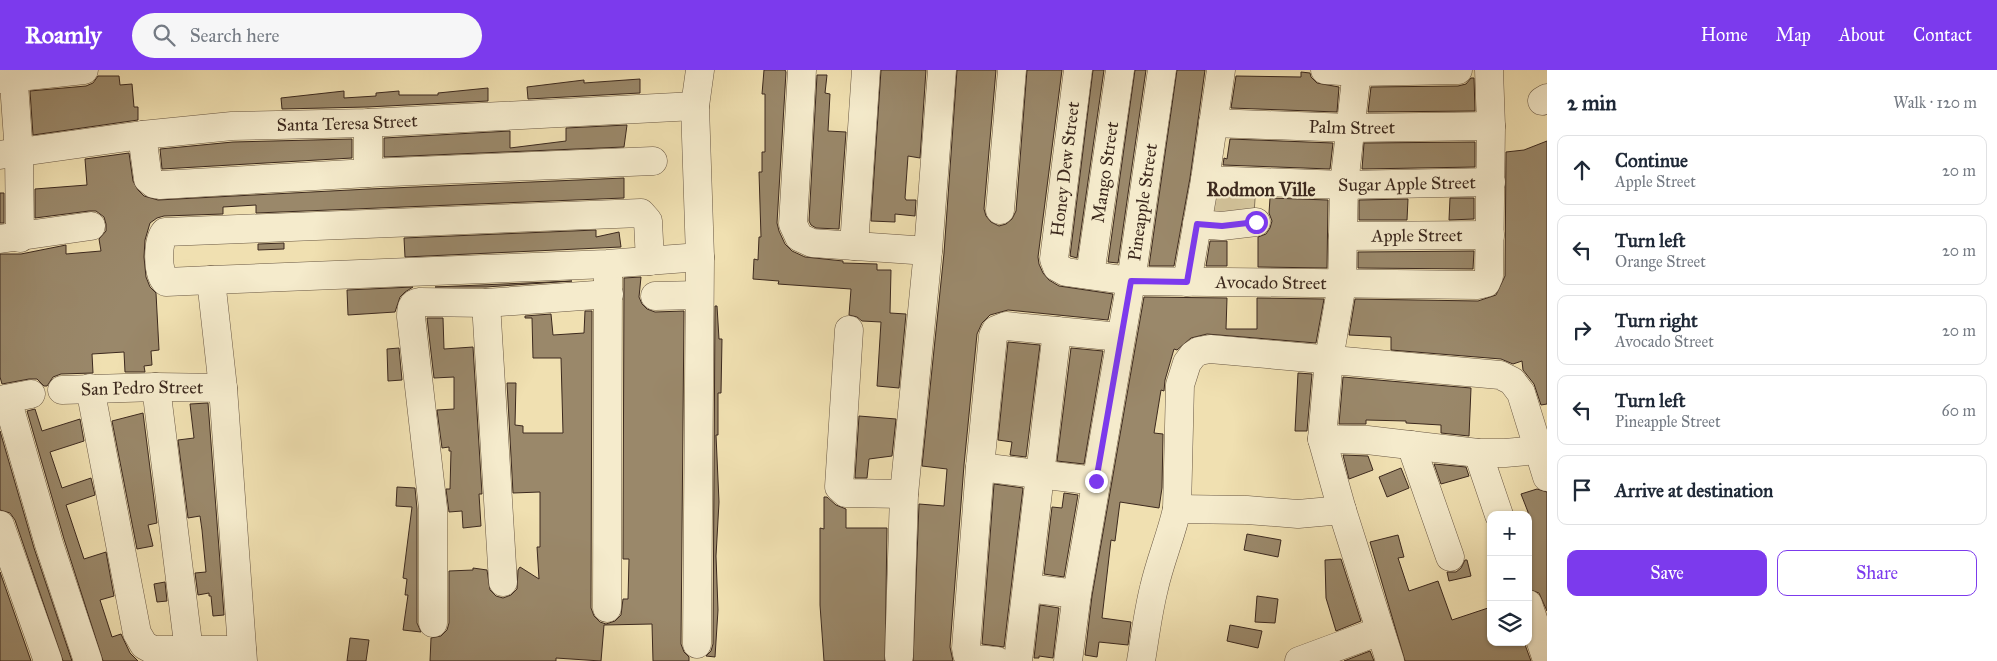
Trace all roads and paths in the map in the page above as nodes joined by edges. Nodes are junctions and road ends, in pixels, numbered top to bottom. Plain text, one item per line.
1 (84, 70) edge
2 (700, 70) edge
3 (802, 70) edge
4 (866, 70) edge
5 (942, 70) edge
6 (1012, 70) edge
7 (1078, 70) edge
8 (1120, 70) edge
9 (1162, 70) edge
10 (1221, 70) edge
11 (1325, 70) edge
12 (1458, 70) edge
13 (1489, 70) edge
14 (1357, 71) edge
15 (9, 75) edge
16 (695, 106) junction
17 (1213, 123) junction
18 (368, 124) junction
19 (1491, 126) junction
20 (1351, 128) junction
21 (142, 135) junction
22 (9, 154) edge
23 (653, 161) dead end
24 (368, 173) junction
25 (1205, 180) junction
26 (1491, 182) junction
27 (1344, 185) junction
28 (1000, 210) dead end
29 (1256, 222) dead end
30 (1197, 224) junction
31 (91, 226) dead end
32 (1490, 235) junction
33 (1343, 236) junction
34 (10, 239) edge
35 (854, 246) junction
36 (928, 250) junction
37 (700, 257) junction
38 (650, 261) junction
39 (607, 264) junction
40 (1057, 267) joint
41 (393, 272) junction
42 (1090, 275) junction
43 (211, 280) junction
44 (1131, 281) junction
45 (1187, 282) junction
46 (1342, 284) junction
47 (609, 294) junction
48 (699, 295) junction
49 (655, 296) dead end
50 (486, 303) junction
51 (412, 306) junction
52 (849, 330) dead end
53 (1057, 331) junction
54 (1120, 337) junction
55 (1329, 359) junction
56 (156, 387) junction
57 (90, 388) junction
58 (223, 388) junction
59 (62, 390) dead end
60 (13, 398) edge
61 (1322, 438) junction
62 (1411, 445) junction
63 (1538, 450) junction
64 (1478, 453) junction
65 (980, 467) junction
66 (1040, 474) junction
67 (1547, 476) edge
68 (1096, 481) junction
69 (904, 494) junction
70 (1177, 509) junction
71 (1342, 510) junction
72 (1498, 511) edge
73 (0, 525) edge
74 (1450, 557) dead end
75 (504, 582) dead end
76 (1026, 588) junction
77 (1077, 594) junction
78 (607, 608) dead end
79 (1532, 616) edge
80 (433, 623) dead end
81 (1380, 631) junction
82 (697, 644) dead end
83 (189, 651) junction
84 (243, 656) edge
85 (899, 656) dead end
86 (1069, 660) edge
87 (1547, 660) edge
88 (48, 661) edge
89 (88, 661) edge
90 (997, 661) edge
91 (1018, 661) edge
92 (1141, 661) edge
93 (1299, 661) edge
94 (1390, 661) edge

1 - 15 street
2 - 16 street
3 - 35 street
4 - 35 street
5 - 36 street
6 - 28 street
7 - 40 street, Honey Dew Street
8 - 42 street, Mango Street
9 - 44 street, Pineapple Street
10 - 17 street
11 - 14 street
12 - 14 street
13 - 19 street
14 - 20 street
15 - 22 street
16 - 18 street, Santa Teresa Street
16 - 37 street
17 - 20 street, Palm Street
17 - 25 street
18 - 21 street, Santa Teresa Street
18 - 24 street
19 - 20 street, Palm Street
19 - 26 street
20 - 27 street
21 - 22 street, Santa Teresa Street
21 - 24 street
22 - 34 street
23 - 24 street
25 - 27 street, Sugar Apple Street
25 - 30 street
26 - 27 street, Sugar Apple Street
26 - 32 street
27 - 33 street
29 - 30 street
30 - 45 street
31 - 34 street
32 - 33 street, Apple Street
32 - 46 street, Avocado Street
33 - 46 street
35 - 36 street
36 - 69 street
37 - 38 street
37 - 48 street
38 - 39 street
38 - 43 street
39 - 41 street
39 - 47 street
40 - 42 street, Avocado Street
41 - 43 street
41 - 51 street
42 - 44 street, Avocado Street
43 - 58 street
44 - 45 street, Avocado Street
44 - 54 street, Pineapple Street
45 - 46 street, Avocado Street
46 - 55 street
47 - 50 street
47 - 78 street
48 - 49 street
48 - 82 street
50 - 51 street
50 - 75 street
51 - 80 street
52 - 69 street
53 - 54 street
53 - 65 street
53 - 66 street
54 - 68 street, Pineapple Street
55 - 61 street
55 - 63 street
55 - 70 street
56 - 57 street, San Pedro Street
56 - 58 street, San Pedro Street
56 - 83 street
57 - 59 street, San Pedro Street
57 - 83 street
58 - 84 street
60 - 89 street
61 - 62 street
61 - 71 street
62 - 64 street
62 - 74 street
63 - 64 street
63 - 67 street
64 - 72 street
65 - 66 street
65 - 90 street
66 - 68 street
66 - 76 street
68 - 77 street, Pineapple Street
69 - 85 street
70 - 71 street
70 - 92 street
71 - 81 street
73 - 88 street
76 - 77 street
76 - 91 street
77 - 86 street, Pineapple Street
79 - 87 street
81 - 93 street
81 - 94 street
83 - 84 street

